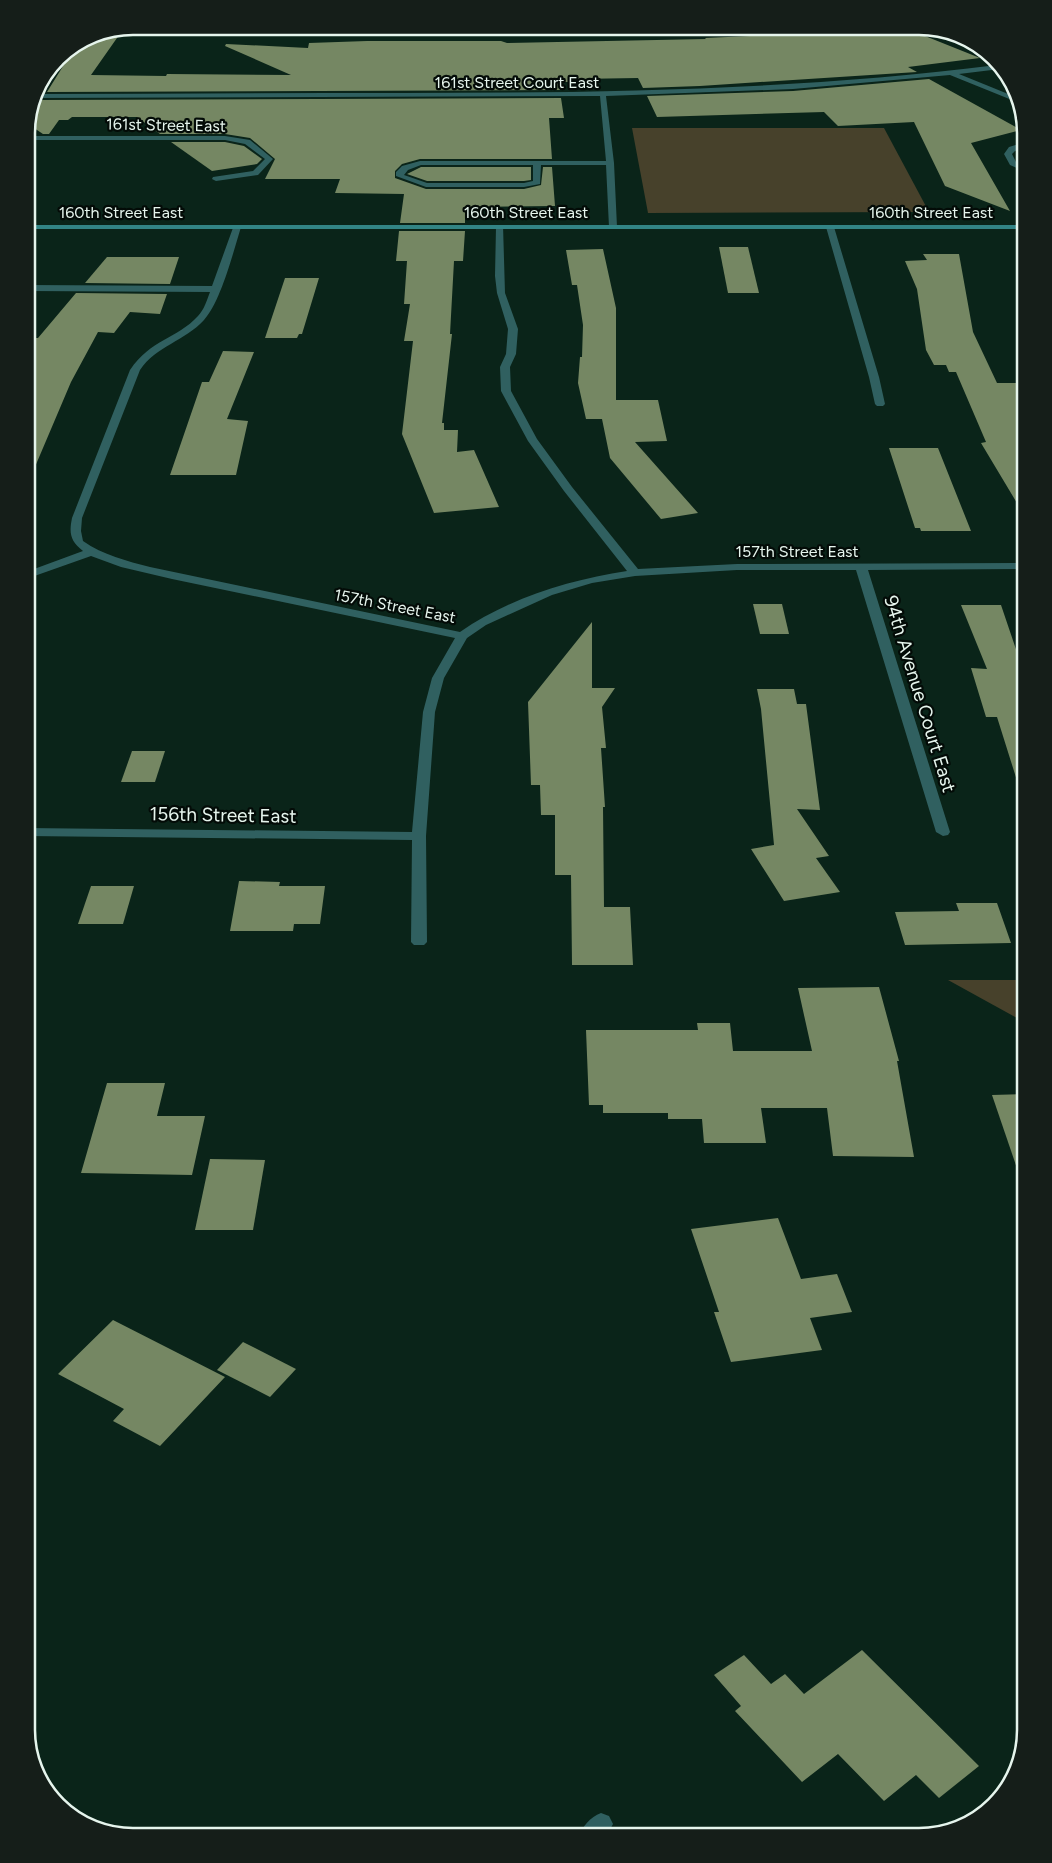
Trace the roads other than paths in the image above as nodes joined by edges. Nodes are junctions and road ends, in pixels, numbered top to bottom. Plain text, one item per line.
1 (993, 68) edge
2 (953, 74) junction
3 (603, 95) junction
4 (42, 96) edge
5 (1010, 97) edge
6 (35, 138) edge
7 (1017, 148) edge
8 (537, 162) junction
9 (610, 163) junction
10 (1017, 165) edge
11 (216, 179) dead end
12 (35, 227) edge
13 (500, 227) junction
14 (613, 227) junction
15 (830, 227) junction
16 (1017, 227) edge
17 (237, 228) junction
18 (35, 288) edge
19 (214, 289) junction
20 (880, 404) dead end
21 (91, 552) junction
22 (1017, 566) edge
23 (861, 567) junction
24 (35, 573) edge
25 (635, 573) junction
26 (462, 636) junction
27 (35, 832) edge
28 (943, 832) dead end
29 (419, 836) junction
30 (420, 942) dead end

1 - 2 street, 161st Street Court East
2 - 3 street, 161st Street Court East
2 - 5 street
3 - 4 street, 161st Street Court East
3 - 9 street
6 - 11 street, 161st Street East
7 - 10 street
8 - 8 street
8 - 9 street
9 - 14 street
12 - 17 main road, 160th Street East
13 - 14 main road, 160th Street East
13 - 17 main road, 160th Street East
13 - 25 street
14 - 15 main road, 160th Street East
15 - 16 main road, 160th Street East
15 - 20 street
17 - 19 street
18 - 19 street
19 - 21 street
21 - 24 street
21 - 26 street, 157th Street East
22 - 23 street, 157th Street East
23 - 25 street, 157th Street East
23 - 28 street, 94th Avenue Court East
25 - 26 street, 157th Street East
26 - 29 street
27 - 29 street, 156th Street East
29 - 30 street

